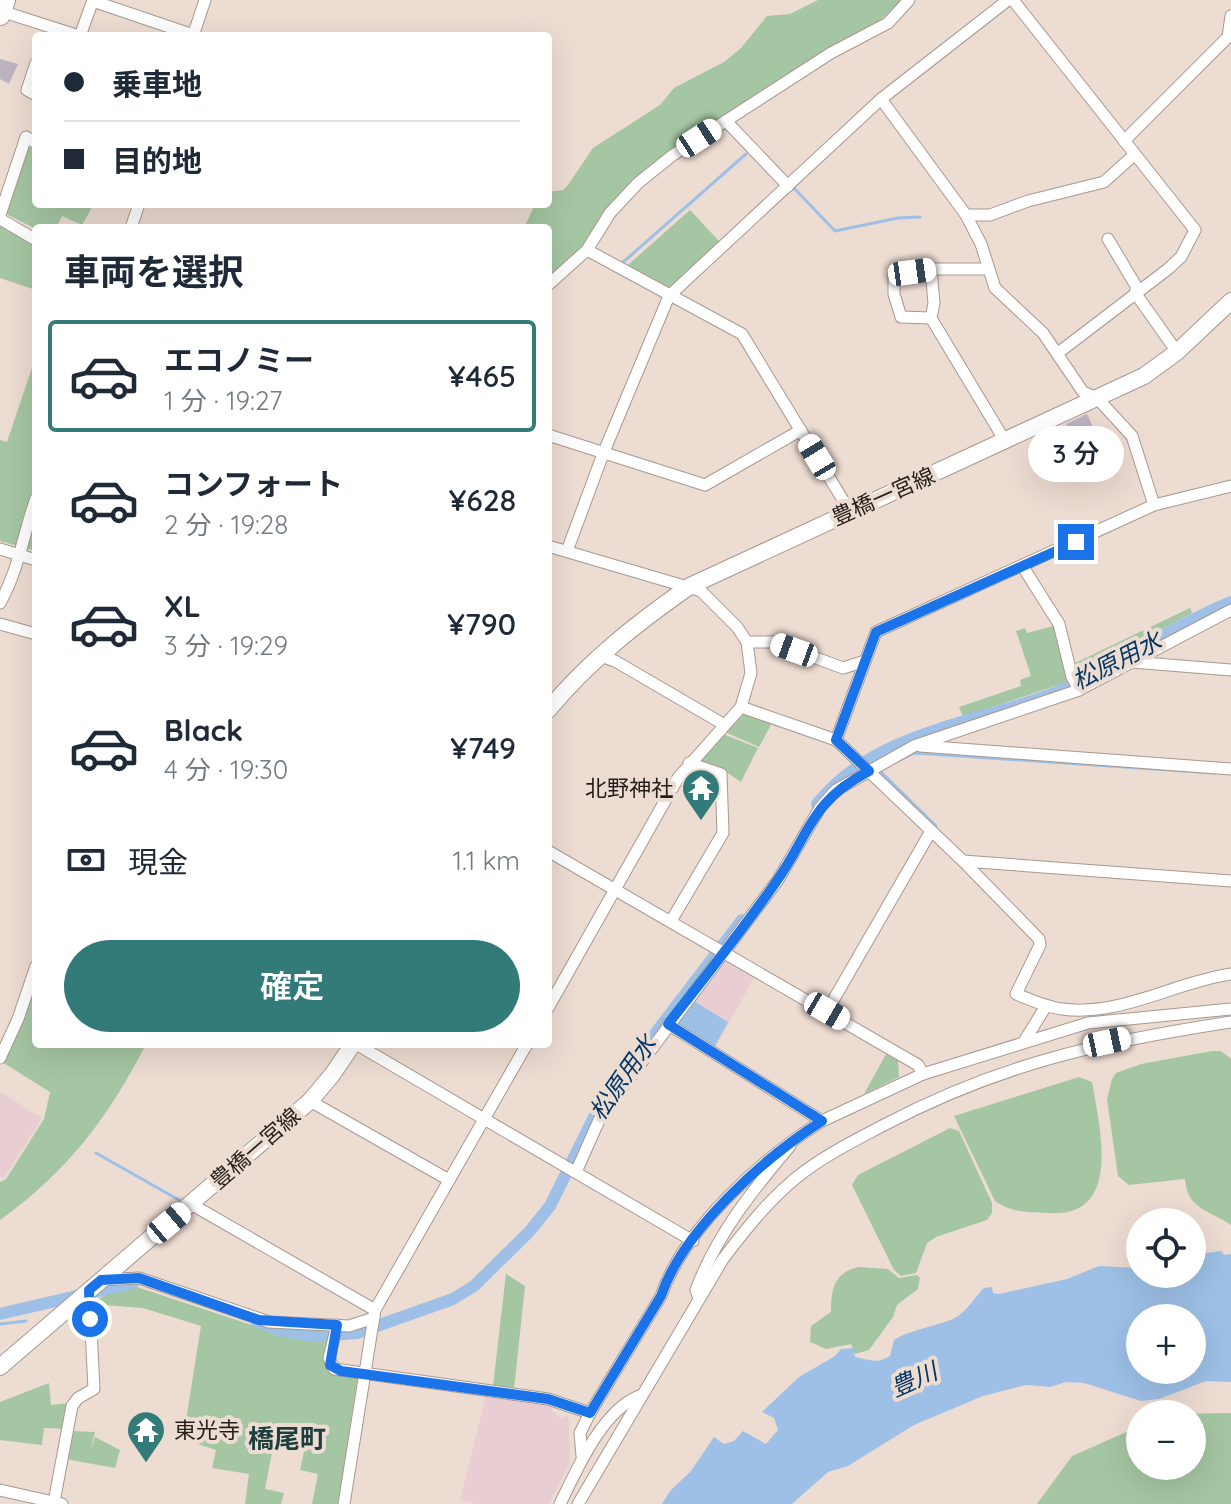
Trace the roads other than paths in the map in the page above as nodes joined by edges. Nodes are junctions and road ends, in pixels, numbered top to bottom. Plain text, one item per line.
1 (93, 0) edge
2 (205, 0) edge
3 (909, 0) edge
4 (1010, 0) edge
5 (2, 9) edge
6 (1231, 16) edge
7 (46, 31) edge
8 (81, 32) edge
9 (182, 32) edge
10 (194, 32) edge
11 (32, 75) edge
12 (32, 93) edge
13 (881, 99) junction
14 (726, 121) junction
15 (32, 141) edge
16 (1124, 141) junction
17 (1134, 155) junction
18 (788, 186) junction
19 (966, 215) junction
20 (0, 217) edge
21 (32, 237) edge
22 (1108, 239) dead end
23 (587, 250) junction
24 (931, 269) junction
25 (987, 269) junction
26 (552, 281) edge
27 (1136, 294) junction
28 (669, 296) junction
29 (1231, 301) edge
30 (931, 318) junction
31 (1177, 352) junction
32 (1058, 353) junction
33 (1097, 398) junction
34 (801, 430) junction
35 (552, 436) edge
36 (1005, 441) junction
37 (603, 454) junction
38 (1231, 486) edge
39 (1154, 505) junction
40 (849, 510) junction
41 (32, 512) edge
42 (552, 547) edge
43 (0, 549) edge
44 (567, 551) junction
45 (20, 556) junction
46 (32, 559) edge
47 (1023, 567) junction
48 (690, 586) junction
49 (0, 603) edge
50 (1231, 610) edge
51 (0, 624) edge
52 (32, 633) edge
53 (747, 642) junction
54 (598, 655) junction
55 (865, 661) junction
56 (1131, 662) junction
57 (1231, 670) edge
58 (1079, 690) junction
59 (552, 706) edge
60 (741, 707) junction
61 (723, 724) junction
62 (836, 740) junction
63 (914, 746) junction
64 (689, 763) junction
65 (864, 766) junction
66 (1231, 769) edge
67 (931, 831) junction
68 (552, 853) edge
69 (963, 861) junction
70 (1231, 881) edge
71 (615, 890) junction
72 (671, 921) junction
73 (723, 952) junction
74 (1231, 974) edge
75 (32, 978) edge
76 (552, 1001) edge
77 (1046, 1006) junction
78 (1231, 1009) edge
79 (827, 1011) junction
80 (1231, 1022) edge
81 (668, 1024) junction
82 (1025, 1040) junction
83 (352, 1048) edge
84 (362, 1048) edge
85 (525, 1048) edge
86 (0, 1058) edge
87 (923, 1074) junction
88 (310, 1101) junction
89 (484, 1119) junction
90 (822, 1121) junction
91 (794, 1139) junction
92 (576, 1172) junction
93 (449, 1180) junction
94 (191, 1204) junction
95 (693, 1241) junction
96 (95, 1285) junction
97 (699, 1298) junction
98 (375, 1314) junction
99 (337, 1325) junction
100 (0, 1367) edge
101 (364, 1374) junction
102 (639, 1396) junction
103 (590, 1413) junction
104 (582, 1456) junction
105 (5, 1496) edge
106 (58, 1503) edge
107 (344, 1504) edge
108 (560, 1504) edge
109 (578, 1504) edge

1 - 8 street
1 - 9 street
2 - 10 street
3 - 14 street
4 - 13 street
4 - 16 street
5 - 7 street
6 - 16 street
11 - 12 street
13 - 18 street
13 - 19 street
14 - 18 street
14 - 23 street
15 - 20 street
16 - 17 street
17 - 19 street
17 - 27 street
18 - 28 street
19 - 25 street
20 - 21 street
22 - 27 street
23 - 26 street
23 - 28 street
24 - 25 street
24 - 30 street
24 - 30 street
25 - 32 street
27 - 31 street
27 - 32 street
28 - 34 street
28 - 37 street
29 - 31 main road, 豊橋一宮線
30 - 36 street
31 - 33 main road, 豊橋一宮線
32 - 33 street
33 - 36 main road, 豊橋一宮線
33 - 39 street
34 - 37 street
34 - 40 street
35 - 37 street
36 - 40 main road, 豊橋一宮線
37 - 44 street
38 - 39 street
39 - 47 street
40 - 48 main road, 豊橋一宮線
41 - 45 street
42 - 44 street
43 - 45 street
44 - 48 street
45 - 46 street
45 - 49 street
47 - 55 street
47 - 58 street
48 - 53 street
48 - 54 main road, 豊橋一宮線
50 - 56 street
51 - 52 street
53 - 55 street
53 - 60 street
54 - 59 main road, 豊橋一宮線
54 - 61 street
55 - 62 street
56 - 57 street
56 - 58 street
58 - 63 street
60 - 61 street
60 - 62 street
61 - 64 street
62 - 65 street
63 - 65 street
63 - 66 street
64 - 71 street
64 - 72 street
65 - 67 street
65 - 73 street
67 - 69 street
67 - 79 street
68 - 71 street
69 - 70 street
69 - 77 street
71 - 72 street
71 - 76 street
72 - 73 street
73 - 79 street
73 - 81 street
74 - 77 street
75 - 86 street
77 - 82 street
78 - 82 street
79 - 87 street
80 - 97 street
81 - 90 street
81 - 92 street
82 - 87 street
83 - 88 main road, 豊橋一宮線
84 - 89 street
85 - 89 street
87 - 90 street
88 - 93 street
88 - 94 main road, 豊橋一宮線
89 - 92 street
89 - 93 street
90 - 91 street
91 - 95 street
91 - 97 street
92 - 95 street
93 - 98 street
94 - 96 main road, 豊橋一宮線
94 - 98 street
95 - 103 street
96 - 99 street
96 - 100 main road, 豊橋一宮線
96 - 106 street
97 - 102 street
98 - 99 street
98 - 101 street
99 - 101 street
101 - 103 street
101 - 107 street
102 - 104 street
102 - 109 street
103 - 104 street
104 - 108 street
105 - 106 street

